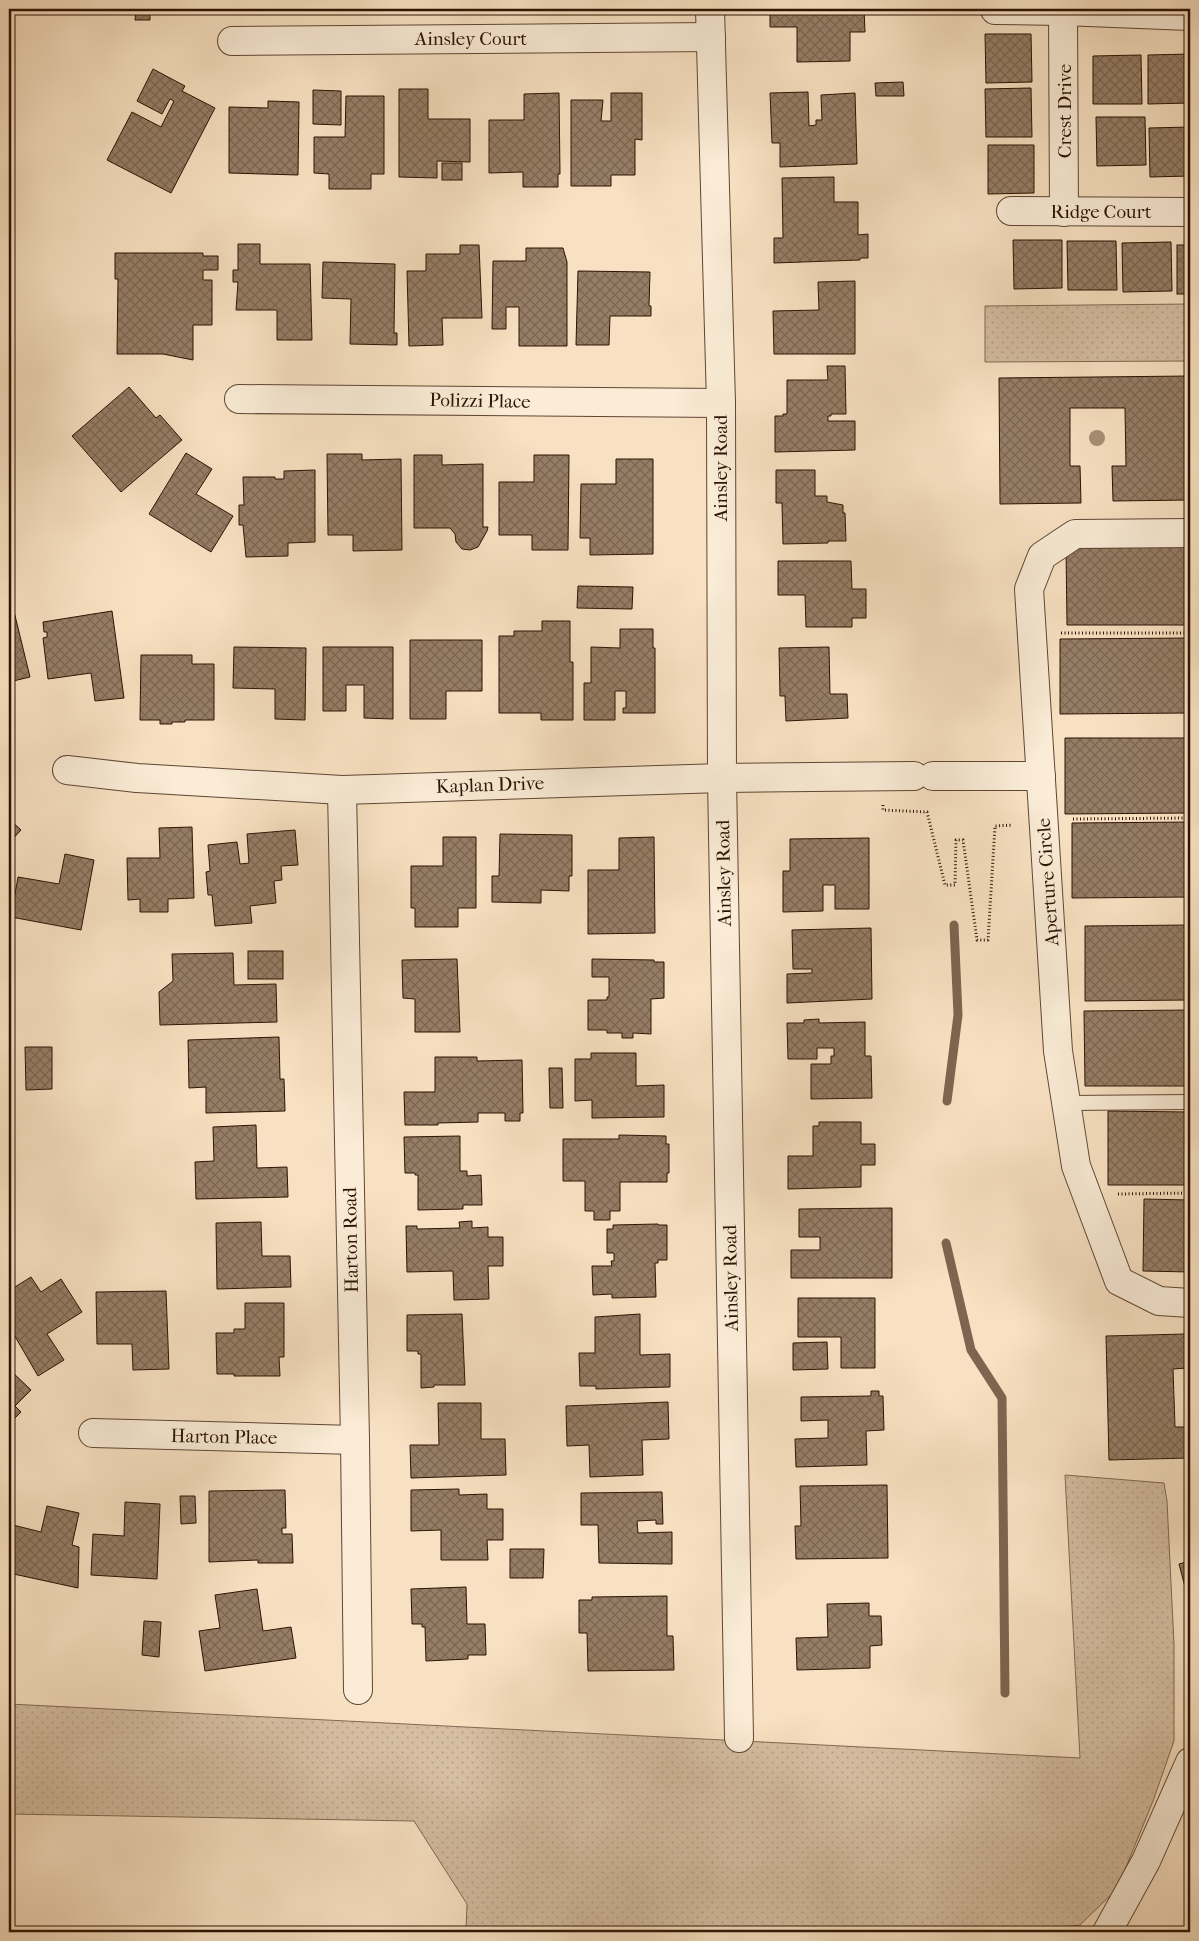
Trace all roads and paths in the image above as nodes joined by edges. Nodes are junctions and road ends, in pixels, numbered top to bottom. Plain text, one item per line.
1 (710, 9) edge
2 (995, 10) dead end
3 (1064, 11) junction
4 (1190, 16) edge
5 (711, 37) junction
6 (232, 41) dead end
7 (1011, 211) dead end
8 (1064, 212) junction
9 (1190, 212) edge
10 (239, 399) dead end
11 (721, 403) junction
12 (1190, 533) edge
13 (1055, 633) dead end
14 (1190, 633) edge
15 (67, 770) dead end
16 (1041, 776) junction
17 (882, 777) junction
18 (722, 778) junction
19 (342, 790) junction
20 (1190, 818) edge
21 (1055, 821) junction
22 (1190, 1102) edge
23 (1066, 1103) junction
24 (1111, 1194) dead end
25 (1190, 1194) edge
26 (1190, 1303) edge
27 (92, 1434) dead end
28 (355, 1440) junction
29 (358, 1690) dead end
30 (738, 1738) dead end
31 (1190, 1762) edge
32 (1107, 1932) edge

1 - 5 street, Ainsley Road
2 - 3 street
3 - 4 street
3 - 8 street, Crest Drive
5 - 6 street, Ainsley Court
5 - 11 street, Ainsley Road
7 - 8 street, Ridge Court
8 - 9 street, Ridge Court
10 - 11 street, Polizzi Place
11 - 18 street, Ainsley Road
12 - 16 street, Aperture Circle
13 - 14 path
15 - 19 street, Kaplan Drive
16 - 17 street, Kaplan Drive
16 - 21 street, Aperture Circle
17 - 18 street, Kaplan Drive
17 - 21 path
18 - 19 street, Kaplan Drive
18 - 30 street, Ainsley Road
19 - 28 street, Harton Road
20 - 21 path
21 - 23 street, Aperture Circle
22 - 23 lane
23 - 26 street, Aperture Circle
24 - 25 path
27 - 28 street, Harton Place
28 - 29 street, Harton Road
31 - 32 street

